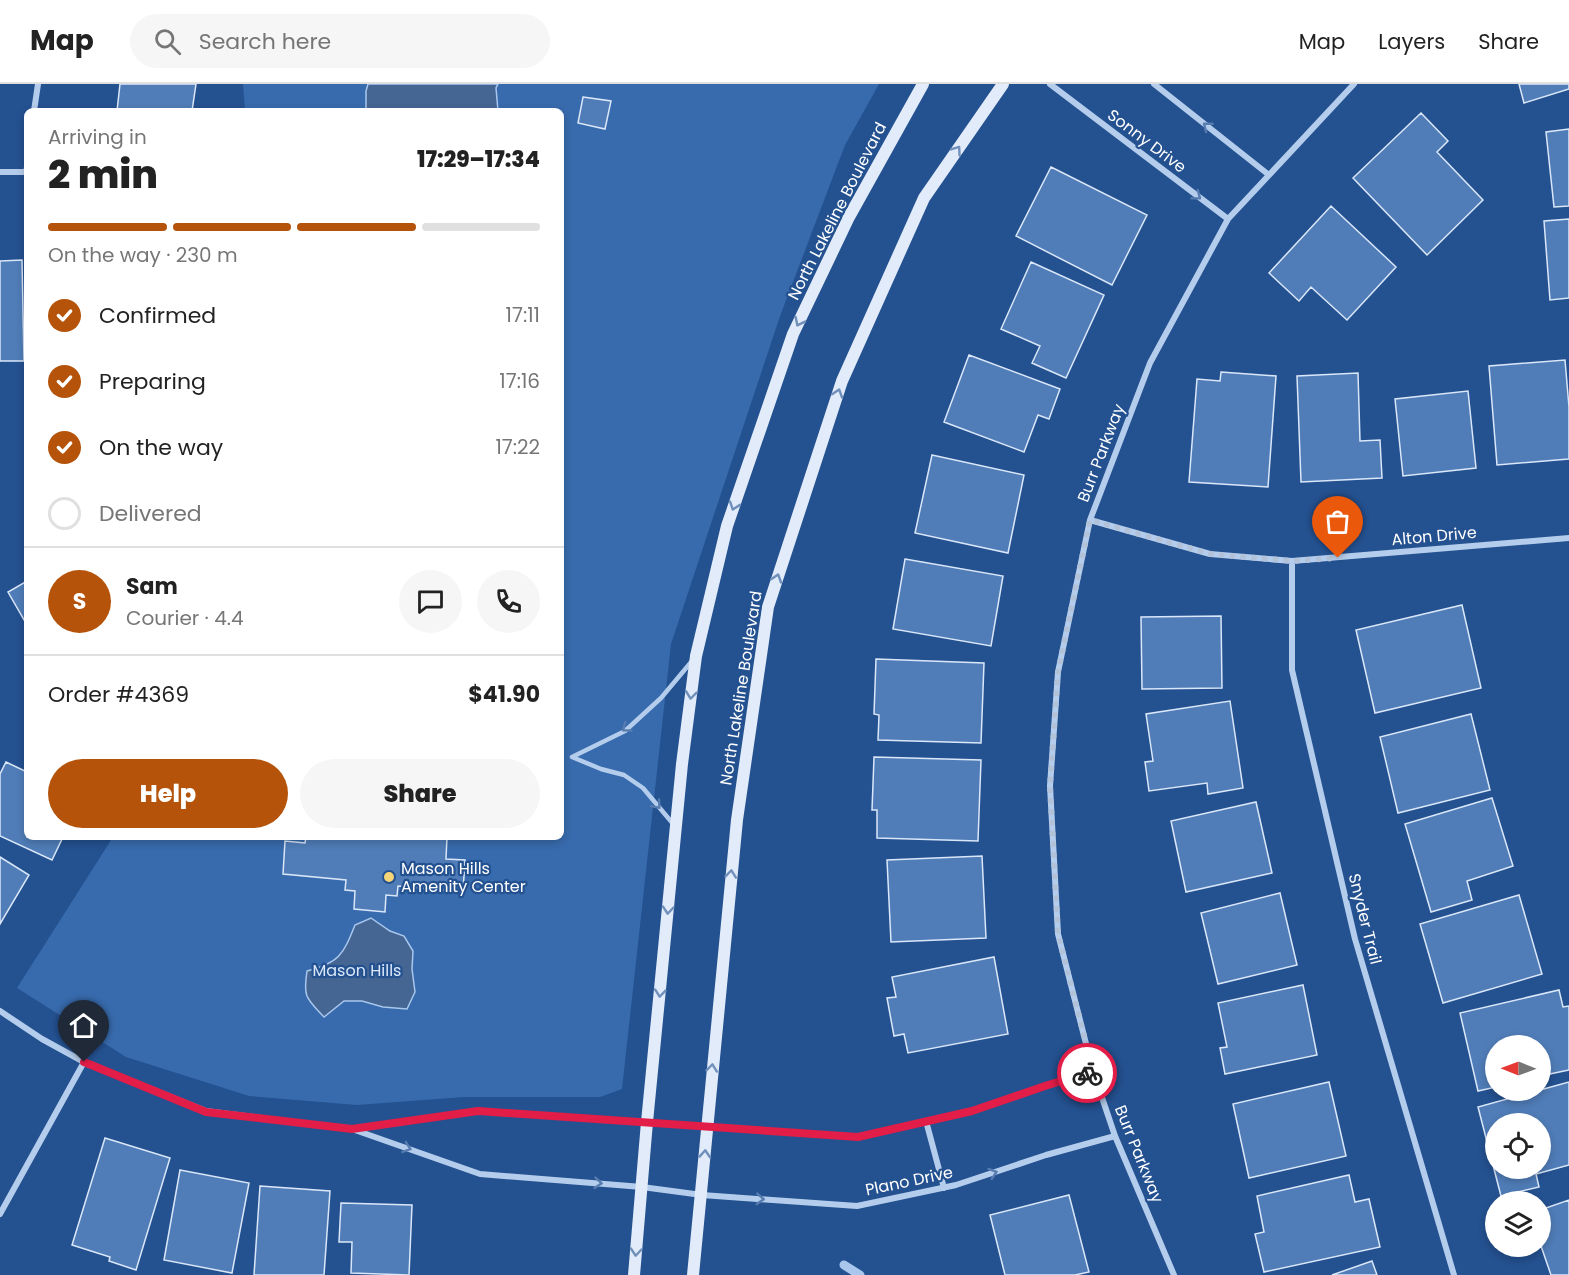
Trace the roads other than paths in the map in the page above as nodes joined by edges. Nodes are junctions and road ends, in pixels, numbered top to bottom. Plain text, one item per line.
1 (38, 84) edge
2 (923, 84) edge
3 (1003, 84) edge
4 (1050, 84) edge
5 (1154, 84) edge
6 (1354, 84) edge
7 (34, 108) edge
8 (0, 172) edge
9 (24, 172) edge
10 (1269, 175) junction
11 (1228, 219) junction
12 (1090, 520) junction
13 (1569, 538) edge
14 (1292, 561) junction
15 (696, 656) junction
16 (676, 827) junction
17 (0, 1011) edge
18 (84, 1062) junction
19 (1093, 1071) junction
20 (926, 1121) junction
21 (647, 1122) junction
22 (707, 1127) junction
23 (352, 1129) junction
24 (1115, 1136) junction
25 (642, 1187) junction
26 (944, 1188) junction
27 (702, 1195) junction
28 (0, 1214) edge
29 (634, 1275) edge
30 (693, 1275) edge
31 (1173, 1275) edge
32 (1454, 1275) edge

1 - 7 street
2 -> 15 main road, North Lakeline Boulevard
22 -> 3 main road, North Lakeline Boulevard
4 -> 11 street, Sonny Drive
10 -> 5 street
6 - 10 street, Burr Parkway
8 - 9 street
10 - 11 street, Burr Parkway
11 - 12 street, Burr Parkway
12 - 14 street, Alton Drive
12 - 19 street, Burr Parkway
13 - 14 street, Alton Drive
14 - 32 street, Snyder Trail
15 -> 16 main road, North Lakeline Boulevard
15 -> 16 lane
16 -> 21 main road, North Lakeline Boulevard
17 - 18 street
18 - 23 street
18 - 28 street
19 - 20 street
19 - 24 street, Burr Parkway
20 - 22 street
20 - 26 street
21 - 22 street
21 - 23 street
21 - 25 main road, North Lakeline Boulevard
27 -> 22 main road, North Lakeline Boulevard
23 -> 25 street, Plano Drive
26 -> 24 street, Plano Drive
24 - 31 street, Burr Parkway
25 - 27 street, Plano Drive
25 -> 29 main road, North Lakeline Boulevard
27 -> 26 street, Plano Drive
27 - 30 main road, North Lakeline Boulevard

